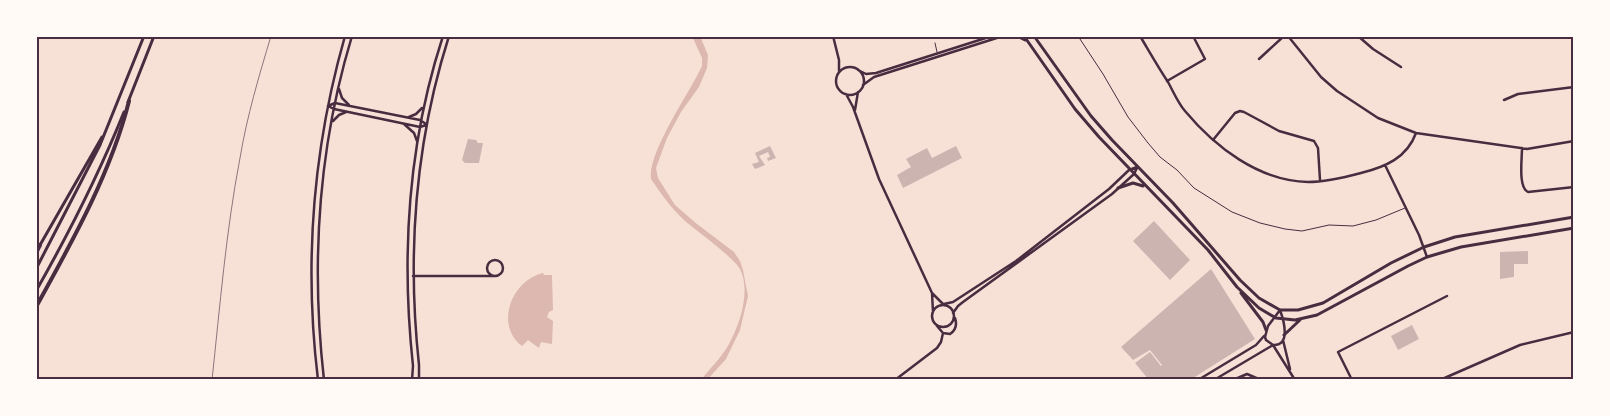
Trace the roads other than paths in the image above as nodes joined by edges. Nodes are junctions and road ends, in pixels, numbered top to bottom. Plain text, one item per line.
1 (144, 36) edge
2 (154, 36) edge
3 (346, 36) edge
4 (352, 36) edge
5 (443, 36) edge
6 (449, 36) edge
7 (833, 36) edge
8 (992, 36) edge
9 (1003, 36) edge
10 (1017, 36) edge
11 (1024, 36) edge
12 (1034, 36) edge
13 (1078, 36) edge
14 (1140, 36) edge
15 (1193, 36) edge
16 (1284, 36) edge
17 (1288, 36) edge
18 (1358, 36) edge
19 (1028, 42) junction
20 (935, 43) dead end
21 (938, 54) junction
22 (1259, 59) dead end
23 (1401, 67) dead end
24 (858, 70) junction
25 (839, 72) junction
26 (1167, 82) junction
27 (863, 85) junction
28 (339, 86) junction
29 (1574, 87) edge
30 (858, 92) junction
31 (846, 94) junction
32 (1504, 100) dead end
33 (129, 101) junction
34 (335, 103) junction
35 (424, 104) junction
36 (328, 106) junction
37 (350, 106) junction
38 (334, 109) junction
39 (348, 112) junction
40 (855, 112) junction
41 (404, 117) junction
42 (421, 121) junction
43 (403, 123) junction
44 (331, 125) junction
45 (426, 125) junction
46 (420, 127) junction
47 (106, 130) junction
48 (1416, 133) junction
49 (1213, 140) junction
50 (1574, 141) edge
51 (418, 142) junction
52 (1522, 148) junction
53 (1385, 165) junction
54 (1137, 167) junction
55 (1130, 170) junction
56 (1134, 174) junction
57 (1320, 180) junction
58 (1146, 187) junction
59 (1574, 187) edge
60 (1118, 188) junction
61 (1406, 208) junction
62 (1574, 217) edge
63 (1574, 228) edge
64 (40, 245) joint
65 (1424, 248) junction
66 (36, 251) edge
67 (1427, 257) junction
68 (487, 267) junction
69 (36, 269) edge
70 (478, 275) junction
71 (413, 276) junction
72 (493, 276) junction
73 (1236, 287) junction
74 (36, 291) edge
75 (932, 294) junction
76 (1447, 296) dead end
77 (944, 304) junction
78 (36, 307) edge
79 (1280, 310) junction
80 (933, 312) junction
81 (953, 314) junction
82 (1274, 317) junction
83 (1284, 320) junction
84 (1300, 320) junction
85 (935, 323) junction
86 (1266, 330) junction
87 (1574, 332) edge
88 (943, 333) junction
89 (1265, 335) junction
90 (1284, 337) junction
91 (1272, 345) junction
92 (1290, 370) junction
93 (318, 380) edge
94 (324, 380) edge
95 (412, 380) edge
96 (418, 380) edge
97 (895, 380) edge
98 (1198, 380) edge
99 (1214, 380) edge
100 (1233, 380) edge
101 (1261, 380) edge
102 (1295, 380) edge
103 (1352, 380) edge
104 (1440, 380) edge

1 - 47 street
2 - 33 street
3 - 36 street
4 - 28 street
5 - 35 street
6 - 45 street
7 - 25 street
8 - 21 street
9 - 27 street
10 - 19 street
11 - 19 street
12 - 54 street
13 - 61 lane
14 - 26 street
15 - 26 street
16 - 22 street
17 - 48 street
18 - 23 street
19 - 55 street
20 - 21 lane
21 - 24 street
24 - 25 street
24 - 27 street
25 - 31 street
26 - 49 street
27 - 30 street
28 - 34 street
28 - 37 street
29 - 32 street
30 - 31 street
30 - 40 street
31 - 40 street
33 - 74 street
33 - 78 highway
34 - 36 street
34 - 37 street
34 - 38 street
35 - 41 street
35 - 42 street
36 - 38 street
36 - 93 street
37 - 41 street
38 - 39 street
38 - 44 street
39 - 43 street
39 - 44 street
40 - 75 street
41 - 42 street
42 - 45 street
42 - 46 street
43 - 46 street
43 - 51 street
44 - 94 street
45 - 46 street
45 - 71 street
46 - 51 street
47 - 64 street
47 - 69 street
48 - 52 street
48 - 53 street
49 - 57 street
49 - 57 street
50 - 52 street
51 - 95 street
52 - 59 street
53 - 57 street
53 - 61 street
54 - 55 street
54 - 56 street
54 - 79 street
55 - 56 street
55 - 77 street
56 - 58 street
56 - 60 street
58 - 60 street
58 - 73 street
60 - 81 street
61 - 65 street
62 - 65 street
63 - 67 street
64 - 66 highway
65 - 67 street
65 - 79 street
67 - 84 street
68 - 70 street
68 - 72 street
68 - 72 street
70 - 71 street
70 - 72 street
71 - 96 street
73 - 82 street
73 - 86 street
75 - 77 street
75 - 80 street
76 - 103 street
77 - 80 street
77 - 81 street
79 - 82 street
79 - 83 street
80 - 85 street
81 - 85 street
81 - 88 street
82 - 83 street
82 - 86 street
83 - 84 street
83 - 90 street
84 - 90 street
85 - 88 street
86 - 89 street
87 - 104 street
88 - 97 street
89 - 91 street
89 - 98 street
90 - 91 street
90 - 92 street
91 - 92 street
91 - 99 street
92 - 102 street
100 - 101 street

